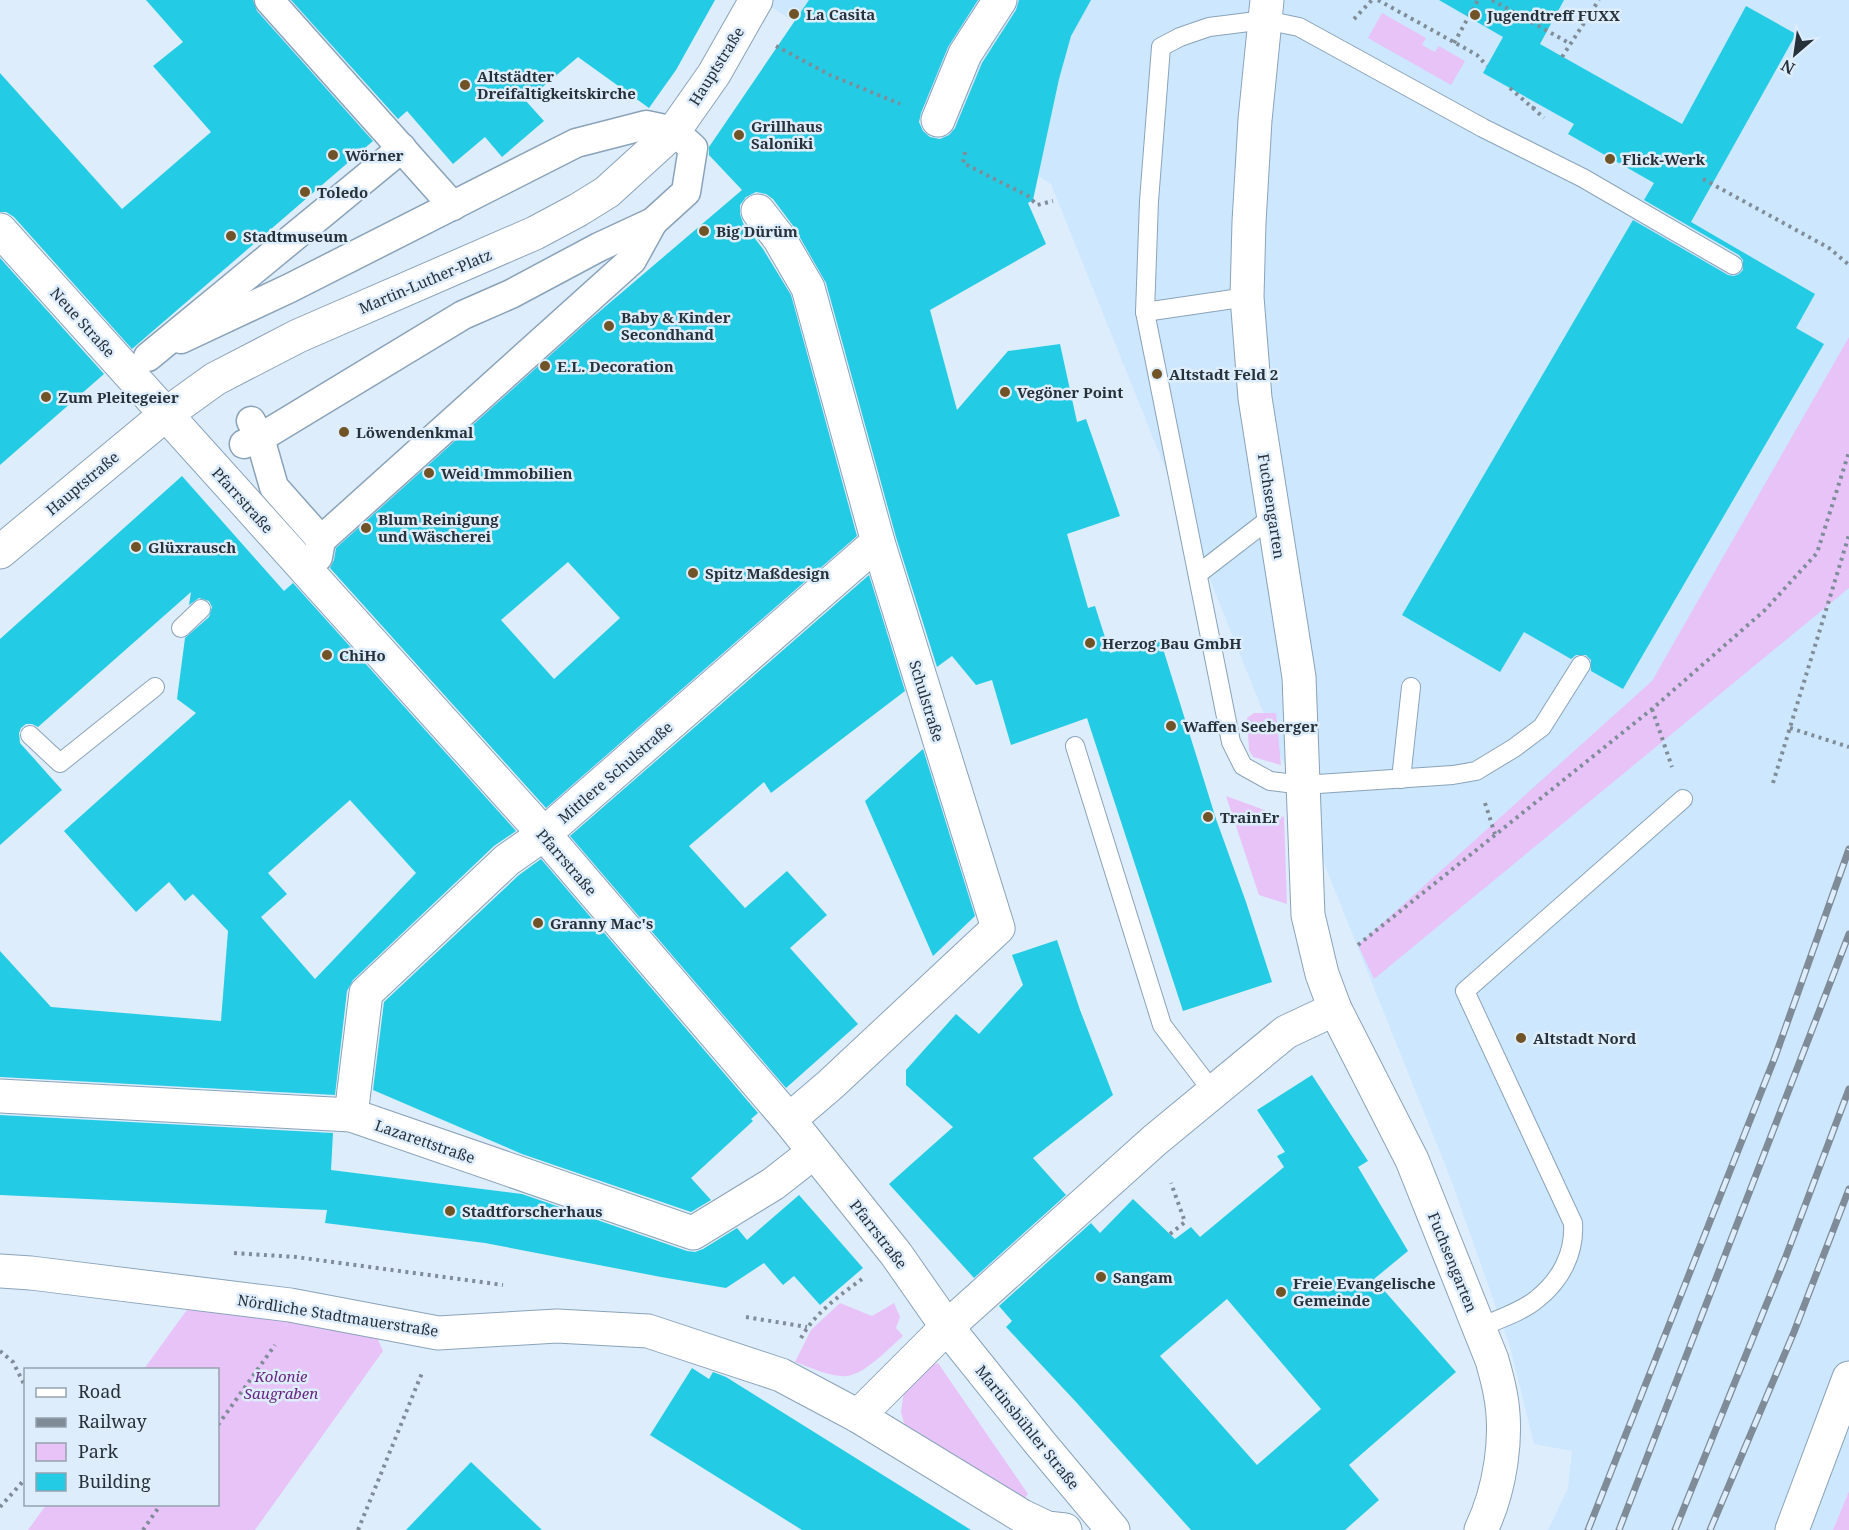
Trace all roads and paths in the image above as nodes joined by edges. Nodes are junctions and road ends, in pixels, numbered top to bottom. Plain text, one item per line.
1 (269, 0) edge
2 (1000, 0) edge
3 (1378, 0) edge
4 (1478, 0) edge
5 (1492, 0) edge
6 (1599, 0) edge
7 (1266, 10) edge
8 (749, 14) edge
9 (1454, 43) junction
10 (1569, 44) junction
11 (1562, 57) dead end
12 (1487, 66) dead end
13 (1536, 102) dead end
14 (1533, 109) dead end
15 (938, 120) joint
16 (674, 131) junction
17 (402, 148) junction
18 (966, 150) dead end
19 (1703, 179) dead end
20 (1053, 201) dead end
21 (453, 206) junction
22 (758, 211) dead end
23 (653, 222) junction
24 (0, 230) edge
25 (1734, 266) dead end
26 (1849, 267) edge
27 (1247, 297) junction
28 (1145, 312) junction
29 (183, 341) junction
30 (148, 357) dead end
31 (165, 415) junction
32 (1849, 452) edge
33 (1274, 516) junction
34 (1849, 535) edge
35 (321, 540) junction
36 (878, 542) junction
37 (0, 552) edge
38 (1198, 574) junction
39 (310, 576) junction
40 (201, 609) dead end
41 (181, 628) dead end
42 (1581, 665) dead end
43 (155, 687) dead end
44 (1411, 687) dead end
45 (1652, 709) junction
46 (1790, 728) junction
47 (30, 735) dead end
48 (1075, 746) dead end
49 (1849, 747) edge
50 (1401, 779) junction
51 (1773, 783) dead end
52 (1303, 785) junction
53 (1683, 799) joint
54 (544, 834) junction
55 (1322, 974) junction
56 (1335, 1009) junction
57 (1213, 1092) junction
58 (0, 1096) edge
59 (351, 1115) junction
60 (789, 1120) junction
61 (1155, 1140) junction
62 (814, 1152) junction
63 (1170, 1234) dead end
64 (225, 1253) dead end
65 (897, 1254) junction
66 (0, 1271) edge
67 (510, 1286) dead end
68 (290, 1305) junction
69 (740, 1316) dead end
70 (807, 1326) junction
71 (947, 1327) junction
72 (1479, 1328) junction
73 (438, 1334) junction
74 (0, 1351) edge
75 (781, 1375) junction
76 (1849, 1378) edge
77 (24, 1384) edge
78 (858, 1416) junction
79 (219, 1424) edge
80 (24, 1480) edge
81 (160, 1506) edge
82 (0, 1507) edge
83 (1111, 1528) edge
84 (143, 1530) edge
85 (358, 1530) edge
86 (1066, 1530) edge
87 (1481, 1530) edge
88 (1792, 1530) edge

1 - 17 street
2 - 15 street
3 - 9 path
4 - 9 path
5 - 10 path
6 - 10 path
7 - 25 lane
7 - 27 street, Fuchsengarten
7 - 28 lane
8 - 15 path
8 - 16 street, Hauptstraße
9 - 12 path
10 - 11 path
13 - 14 path
16 - 21 street
16 - 23 street
16 - 31 street, Martin-Luther-Platz
17 - 21 street
17 - 29 street
18 - 20 path
19 - 26 path
21 - 29 street
22 - 36 street, Schulstraße
23 - 35 street
23 - 35 street
24 - 31 street, Neue Straße
27 - 28 lane
27 - 33 street, Fuchsengarten
28 - 38 lane
29 - 30 street
31 - 37 street, Hauptstraße
31 - 39 street, Pfarrstraße
32 - 45 path
33 - 38 lane
33 - 52 street, Fuchsengarten
34 - 46 path
35 - 39 street
36 - 54 street, Mittlere Schulstraße
36 - 60 street, Schulstraße
38 - 52 lane
39 - 54 street, Pfarrstraße
40 - 41 lane
42 - 50 lane
43 - 47 lane
44 - 50 lane
45 - 53 path
45 - 55 path
46 - 49 path
46 - 51 path
48 - 57 lane
50 - 52 lane
52 - 55 street, Fuchsengarten
53 - 72 lane
54 - 59 street, Mittlere Schulstraße
54 - 60 street, Pfarrstraße
55 - 56 street, Fuchsengarten
56 - 57 street
56 - 72 street, Fuchsengarten
57 - 61 street
58 - 59 street, Lazarettstraße
59 - 62 street, Lazarettstraße
60 - 62 street, Pfarrstraße
61 - 63 path
61 - 71 street
62 - 65 street, Pfarrstraße
64 - 67 path
65 - 70 path
65 - 71 street, Pfarrstraße
66 - 68 street, Nördliche Stadtmauerstraße
68 - 73 street, Nördliche Stadtmauerstraße
68 - 79 path
69 - 70 path
70 - 75 path
71 - 78 street
71 - 83 street, Martinsbühler Straße
72 - 87 street, Fuchsengarten
73 - 75 street, Nördliche Stadtmauerstraße
73 - 85 path
74 - 77 path
75 - 78 street, Nördliche Stadtmauerstraße
76 - 88 street
78 - 86 street, Martinsbühler Straße
80 - 82 path
81 - 84 path
83 - 86 street, Martinsbühler Straße

